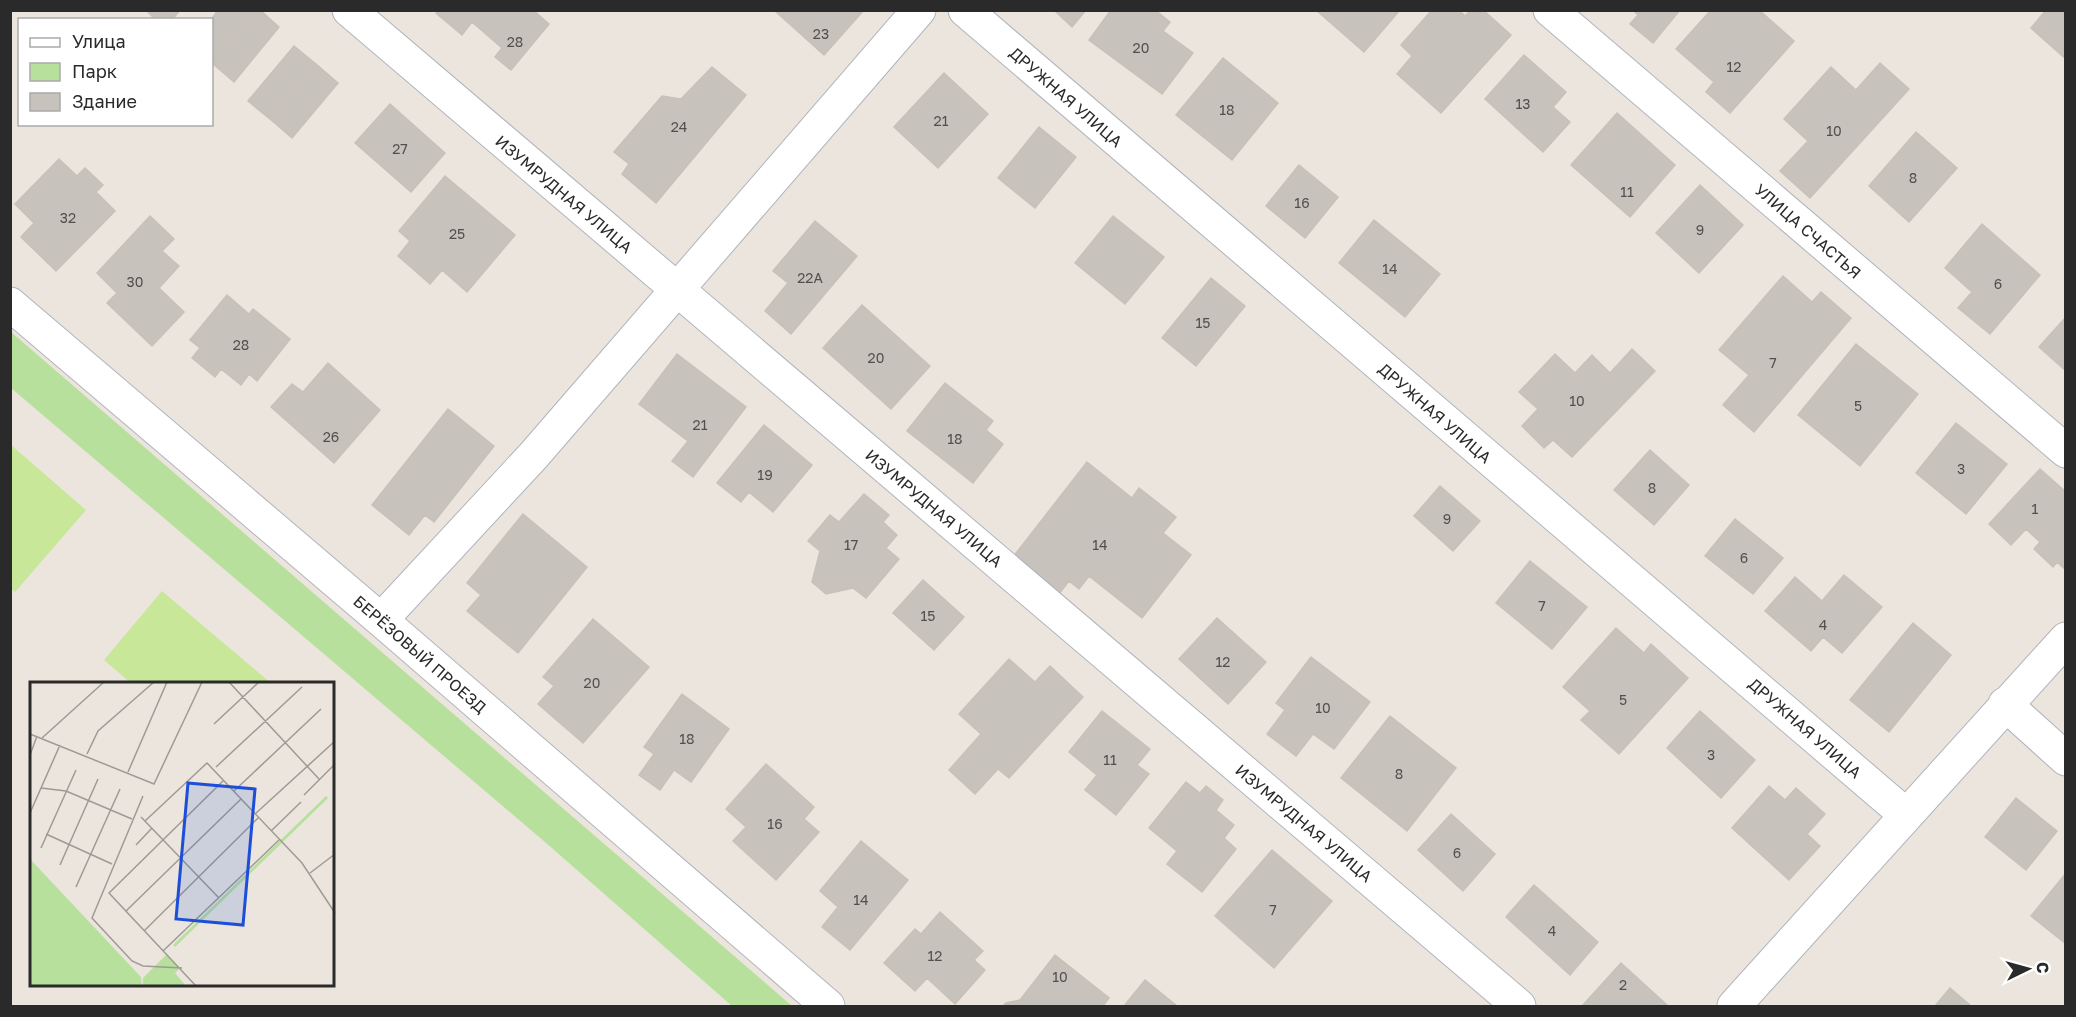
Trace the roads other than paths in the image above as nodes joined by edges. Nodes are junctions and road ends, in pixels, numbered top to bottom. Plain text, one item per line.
1 (349, 10) edge
2 (919, 10) edge
3 (965, 10) edge
4 (1550, 10) edge
5 (677, 290) junction
6 (10, 304) edge
7 (2066, 451) edge
8 (381, 620) junction
9 (2066, 639) edge
10 (2005, 704) junction
11 (2066, 759) edge
12 (1906, 815) junction
13 (828, 1006) edge
14 (1519, 1006) edge
15 (1734, 1006) edge

1 - 5 street, ИЗУМРУДНАЯ УЛИЦА
2 - 5 street
3 - 12 street, ДРУЖНАЯ УЛИЦА
4 - 7 street, УЛИЦА СЧАСТЬЯ
5 - 8 street
5 - 14 street, ИЗУМРУДНАЯ УЛИЦА
6 - 8 street, БЕРЁЗОВЫЙ ПРОЕЗД
8 - 13 street, БЕРЁЗОВЫЙ ПРОЕЗД
9 - 10 street
10 - 11 street
10 - 12 street
12 - 15 street

